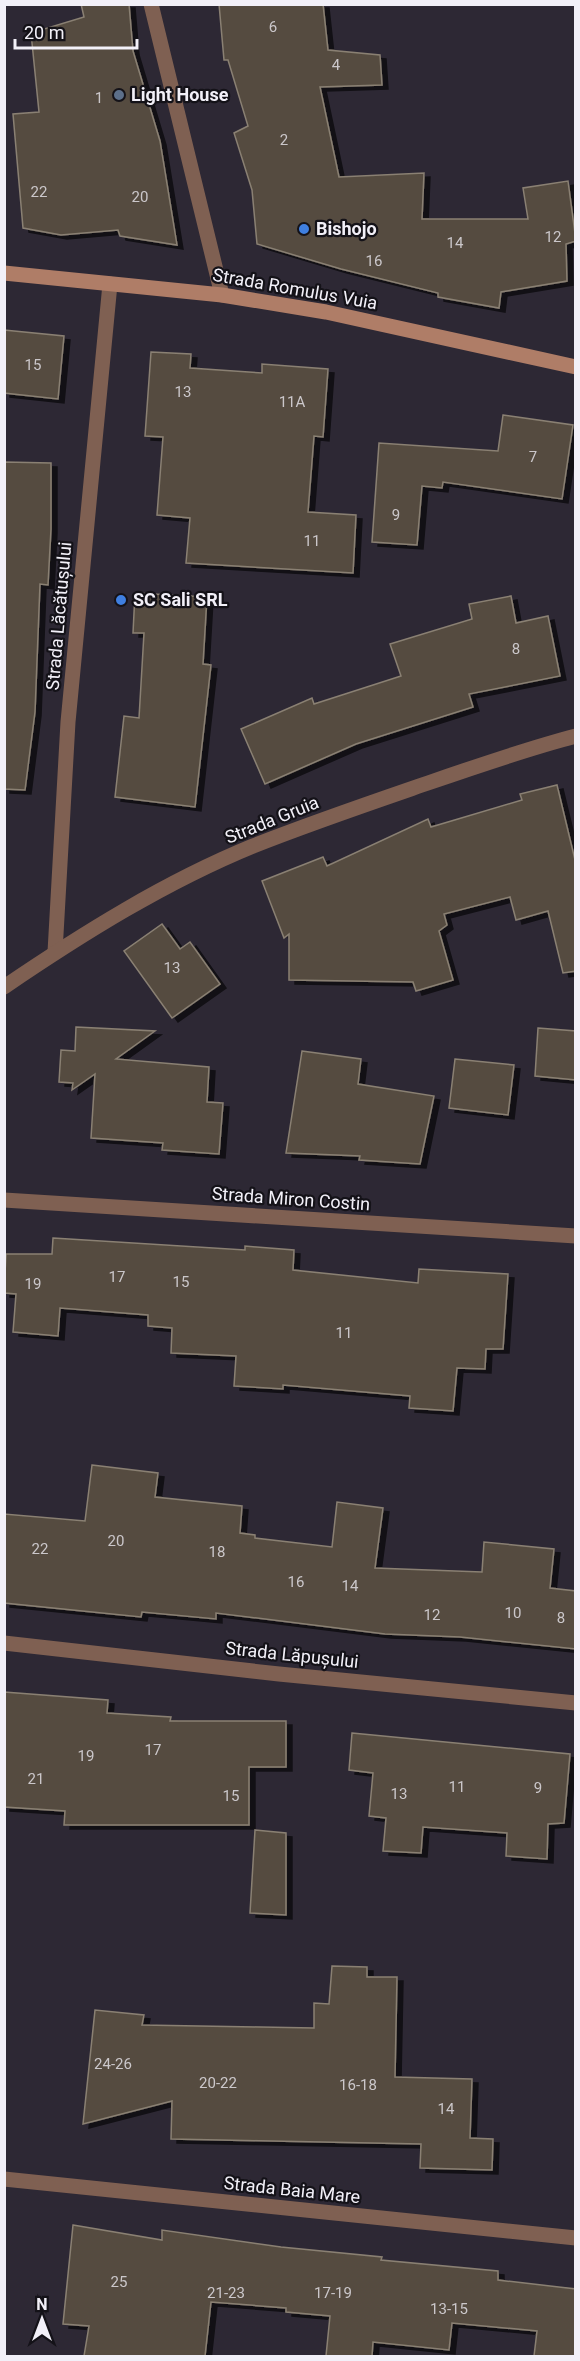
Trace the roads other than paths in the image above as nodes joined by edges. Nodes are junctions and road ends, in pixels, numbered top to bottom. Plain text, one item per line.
1 (151, 4) edge
2 (4, 273) edge
3 (110, 284) junction
4 (222, 295) junction
5 (576, 367) edge
6 (576, 736) edge
7 (55, 952) junction
8 (4, 987) edge
9 (4, 1200) edge
10 (576, 1236) edge
11 (4, 1643) edge
12 (576, 1703) edge
13 (4, 2179) edge
14 (576, 2238) edge

1 - 4 street
2 - 3 street, Strada Romulus Vuia
3 - 4 street, Strada Romulus Vuia
3 - 7 street, Strada Lăcătușului
4 - 5 street, Strada Romulus Vuia
6 - 7 street, Strada Gruia
7 - 8 street, Strada Gruia
9 - 10 street, Strada Miron Costin
11 - 12 street, Strada Lăpușului
13 - 14 street, Strada Baia Mare

